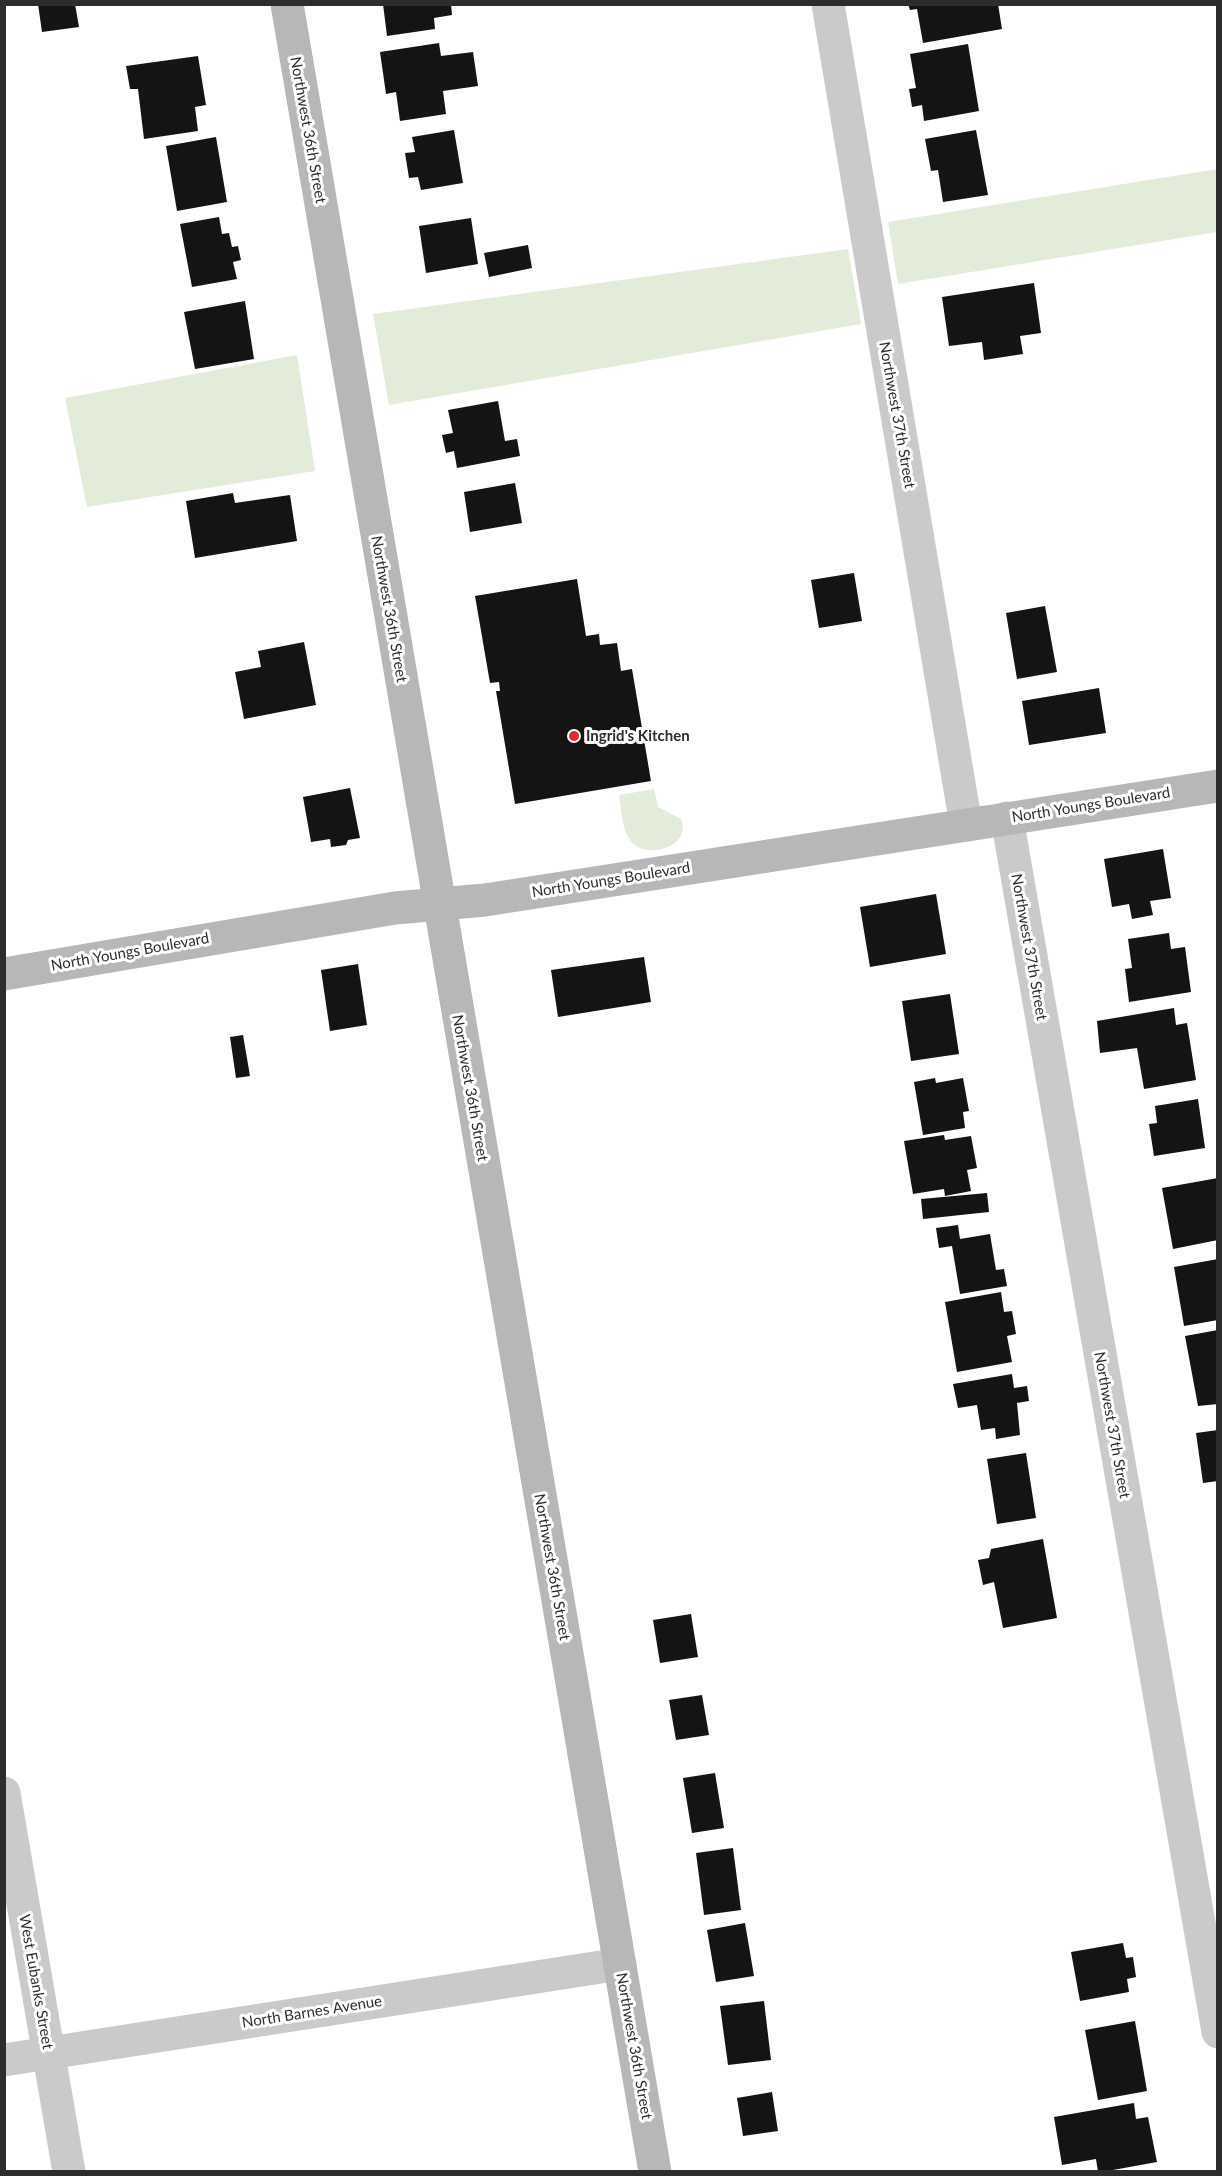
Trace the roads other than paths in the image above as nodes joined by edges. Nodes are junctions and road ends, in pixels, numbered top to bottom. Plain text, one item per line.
1 (287, 4) edge
2 (828, 4) edge
3 (1218, 786) edge
4 (1007, 818) junction
5 (966, 825) junction
6 (439, 903) junction
7 (4, 974) edge
8 (4, 1793) edge
9 (620, 1964) junction
10 (1218, 2032) edge
11 (48, 2053) junction
12 (4, 2060) edge
13 (69, 2172) edge
14 (655, 2172) edge

1 - 6 street, Northwest 36th Street
2 - 5 street, Northwest 37th Street
3 - 4 street, North Youngs Boulevard
4 - 5 street, North Youngs Boulevard
4 - 10 street, Northwest 37th Street
5 - 6 street, North Youngs Boulevard
6 - 7 street, North Youngs Boulevard
6 - 9 street, Northwest 36th Street
8 - 11 street, West Eubanks Street
9 - 11 street, North Barnes Avenue
9 - 14 street, Northwest 36th Street
11 - 12 street, North Barnes Avenue
11 - 13 street, West Eubanks Street

